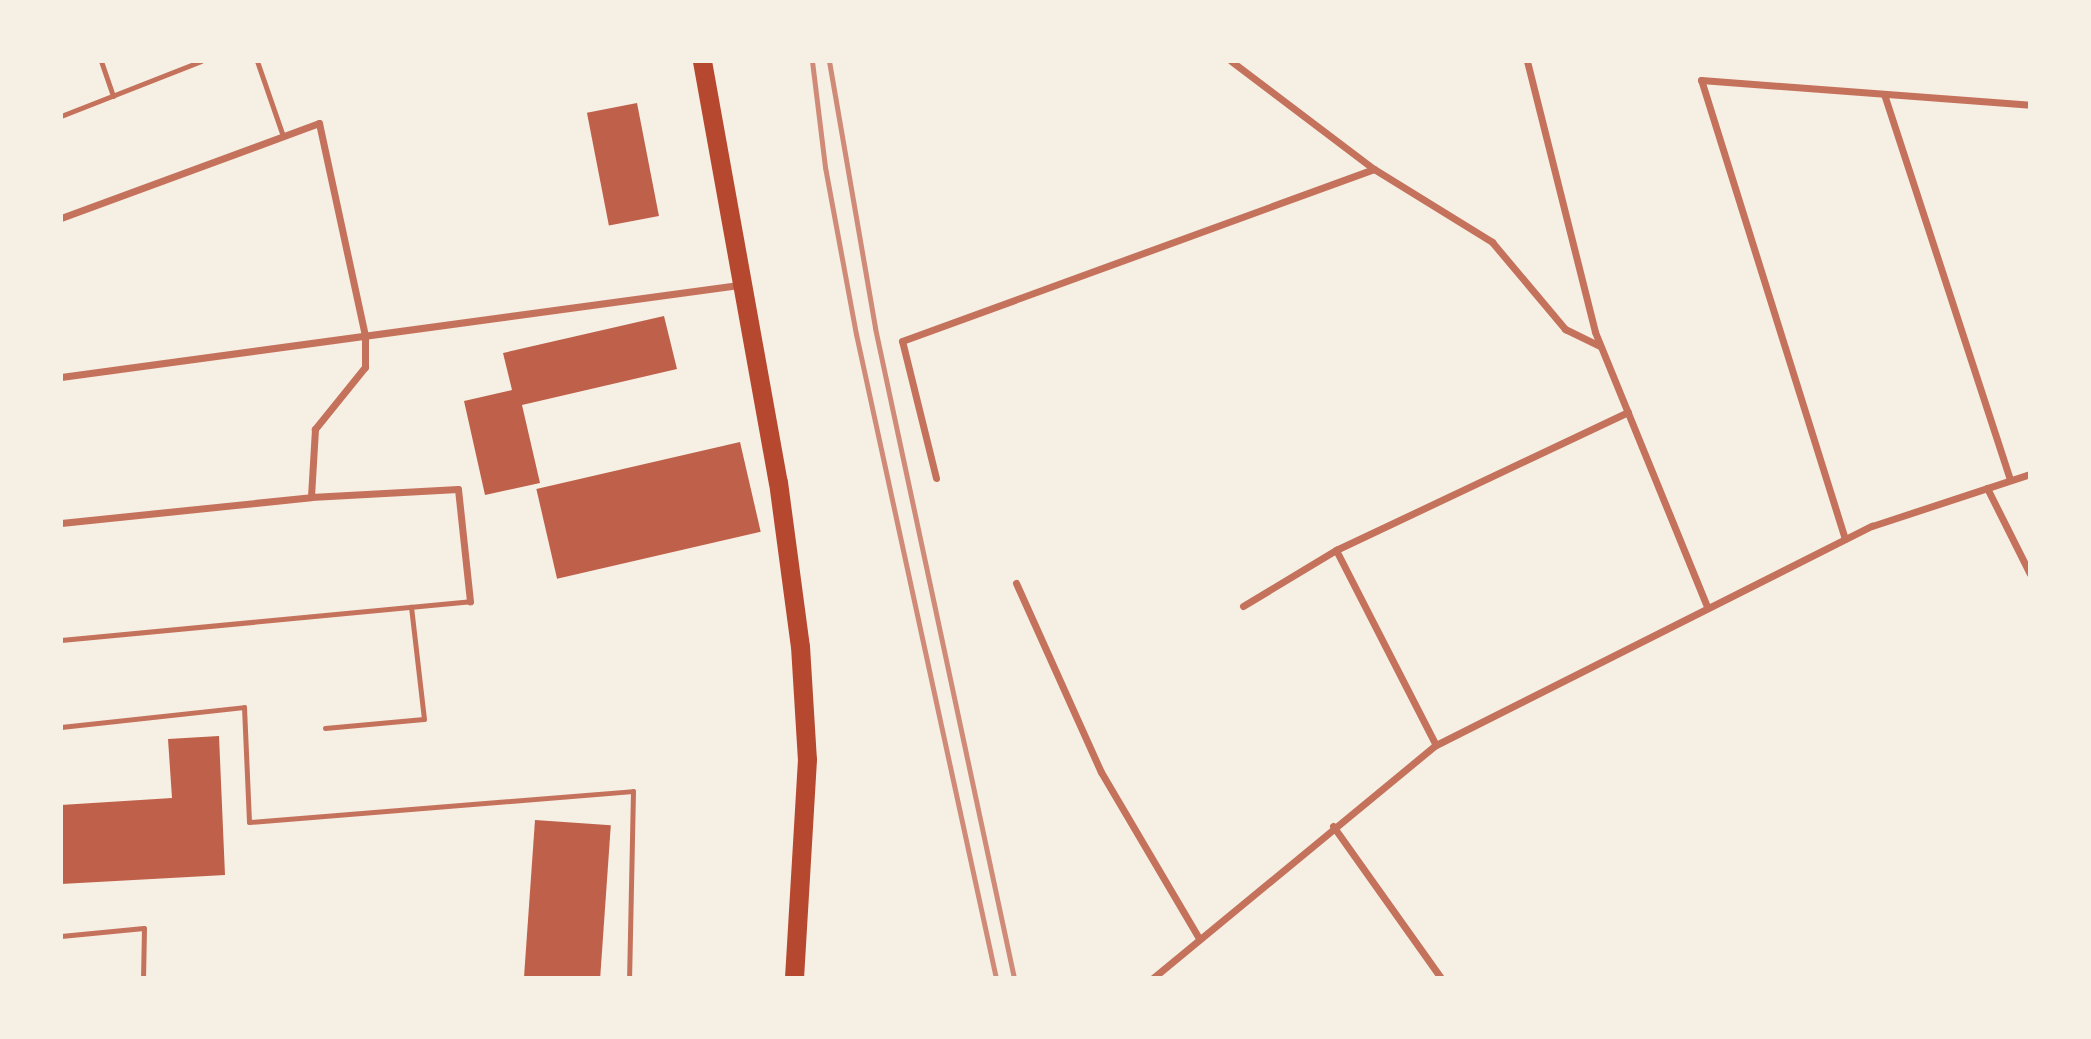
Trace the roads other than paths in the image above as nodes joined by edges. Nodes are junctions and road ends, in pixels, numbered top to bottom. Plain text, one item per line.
1 (101, 61) edge
2 (201, 61) edge
3 (257, 61) edge
4 (702, 61) edge
5 (1231, 61) edge
6 (1527, 61) edge
7 (1884, 94) junction
8 (113, 96) junction
9 (2030, 105) edge
10 (61, 116) edge
11 (282, 136) junction
12 (1374, 169) junction
13 (61, 218) edge
14 (744, 285) junction
15 (365, 335) junction
16 (1601, 346) junction
17 (61, 377) edge
18 (1628, 412) junction
19 (2030, 474) edge
20 (936, 478) dead end
21 (2010, 481) junction
22 (1987, 488) junction
23 (312, 497) junction
24 (61, 523) edge
25 (1845, 539) junction
26 (1336, 551) junction
27 (2030, 573) edge
28 (1016, 583) dead end
29 (470, 601) joint
30 (1243, 606) dead end
31 (1707, 606) junction
32 (411, 607) junction
33 (61, 640) edge
34 (61, 727) edge
35 (325, 728) dead end
36 (1436, 745) junction
37 (1334, 826) junction
38 (61, 936) edge
39 (1198, 937) junction
40 (796, 976) edge
41 (143, 978) edge
42 (629, 978) edge
43 (1153, 978) edge
44 (1441, 978) edge

1 - 8 lane
2 - 8 lane
3 - 11 lane
4 - 14 highway
5 - 12 street
6 - 16 street
7 - 9 street
7 - 21 street
7 - 25 street
8 - 10 lane
11 - 13 street
11 - 15 street
12 - 16 street
12 - 20 street
14 - 15 street
14 - 40 highway
15 - 17 street
15 - 23 street
16 - 18 street
18 - 26 street
18 - 31 street
19 - 21 street
21 - 22 street
22 - 25 street
22 - 27 street
23 - 24 street
23 - 29 street
25 - 31 street
26 - 30 street
26 - 36 street
28 - 39 street
29 - 32 lane
31 - 36 street
32 - 33 lane
32 - 35 lane
34 - 42 lane
36 - 37 street
37 - 39 street
37 - 44 street
38 - 41 lane
39 - 43 street

